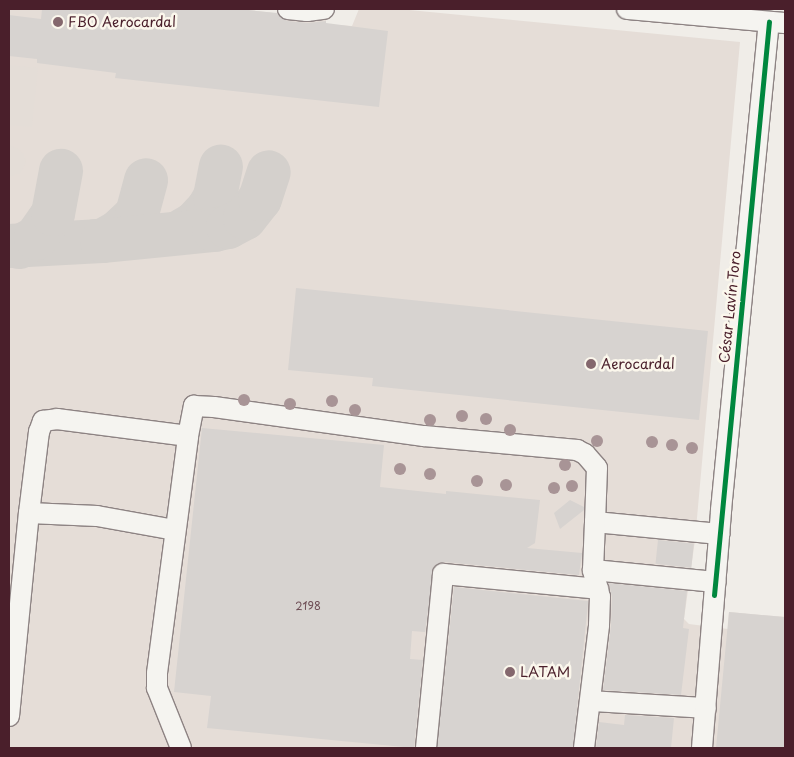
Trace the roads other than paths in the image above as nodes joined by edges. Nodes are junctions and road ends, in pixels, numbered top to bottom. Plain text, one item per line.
1 (288, 9) edge
2 (324, 9) edge
3 (627, 9) edge
4 (777, 22) edge
5 (188, 436) junction
6 (29, 513) junction
7 (595, 522) junction
8 (175, 530) junction
9 (719, 534) junction
10 (592, 570) junction
11 (714, 588) junction
12 (598, 589) junction
13 (591, 701) junction
14 (706, 708) junction
15 (9, 716) edge
16 (181, 748) edge
17 (426, 748) edge
18 (584, 748) edge
19 (702, 748) edge

1 - 2 street
3 - 4 street
4 - 9 street, César Lavín Toro
5 - 6 street
5 - 7 street
5 - 8 street
6 - 8 street
6 - 15 street
7 - 9 street
7 - 10 street
8 - 16 street
9 - 11 street, César Lavín Toro
10 - 11 street
10 - 12 street
11 - 14 street, César Lavín Toro
12 - 13 street
12 - 17 street
13 - 14 street
13 - 18 street
14 - 19 street, César Lavín Toro

